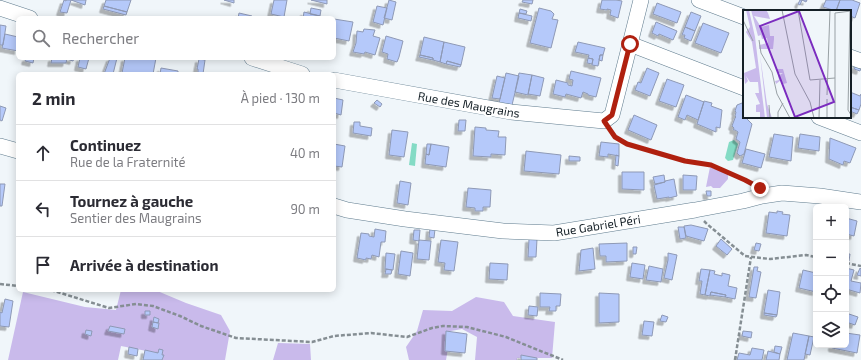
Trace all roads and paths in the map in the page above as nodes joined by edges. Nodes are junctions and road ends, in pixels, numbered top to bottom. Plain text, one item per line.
1 (640, 0) edge
2 (699, 0) edge
3 (0, 8) edge
4 (24, 16) edge
5 (743, 17) edge
6 (630, 44) junction
7 (851, 57) edge
8 (258, 60) edge
9 (861, 61) edge
10 (296, 72) edge
11 (336, 80) edge
12 (743, 88) edge
13 (822, 118) edge
14 (604, 121) junction
15 (861, 133) edge
16 (0, 146) edge
17 (16, 150) edge
18 (762, 196) junction
19 (861, 202) edge
20 (336, 207) edge
21 (695, 210) junction
22 (813, 256) edge
23 (751, 257) junction
24 (849, 264) edge
25 (861, 266) edge
26 (0, 284) edge
27 (16, 286) edge
28 (57, 292) edge
29 (563, 360) edge
30 (735, 360) edge

1 - 6 street
2 - 5 street
3 - 4 street
6 - 12 street
6 - 14 street
7 - 9 street
8 - 10 street
11 - 14 street, Rue des Maugrains
13 - 15 street
14 - 18 path
16 - 17 street
18 - 19 street, Rue Gabriel Péri
18 - 21 street, Rue Gabriel Péri
20 - 21 street, Rue Gabriel Péri
21 - 23 path
22 - 23 path
23 - 30 path
24 - 25 path
26 - 27 path
28 - 29 path

